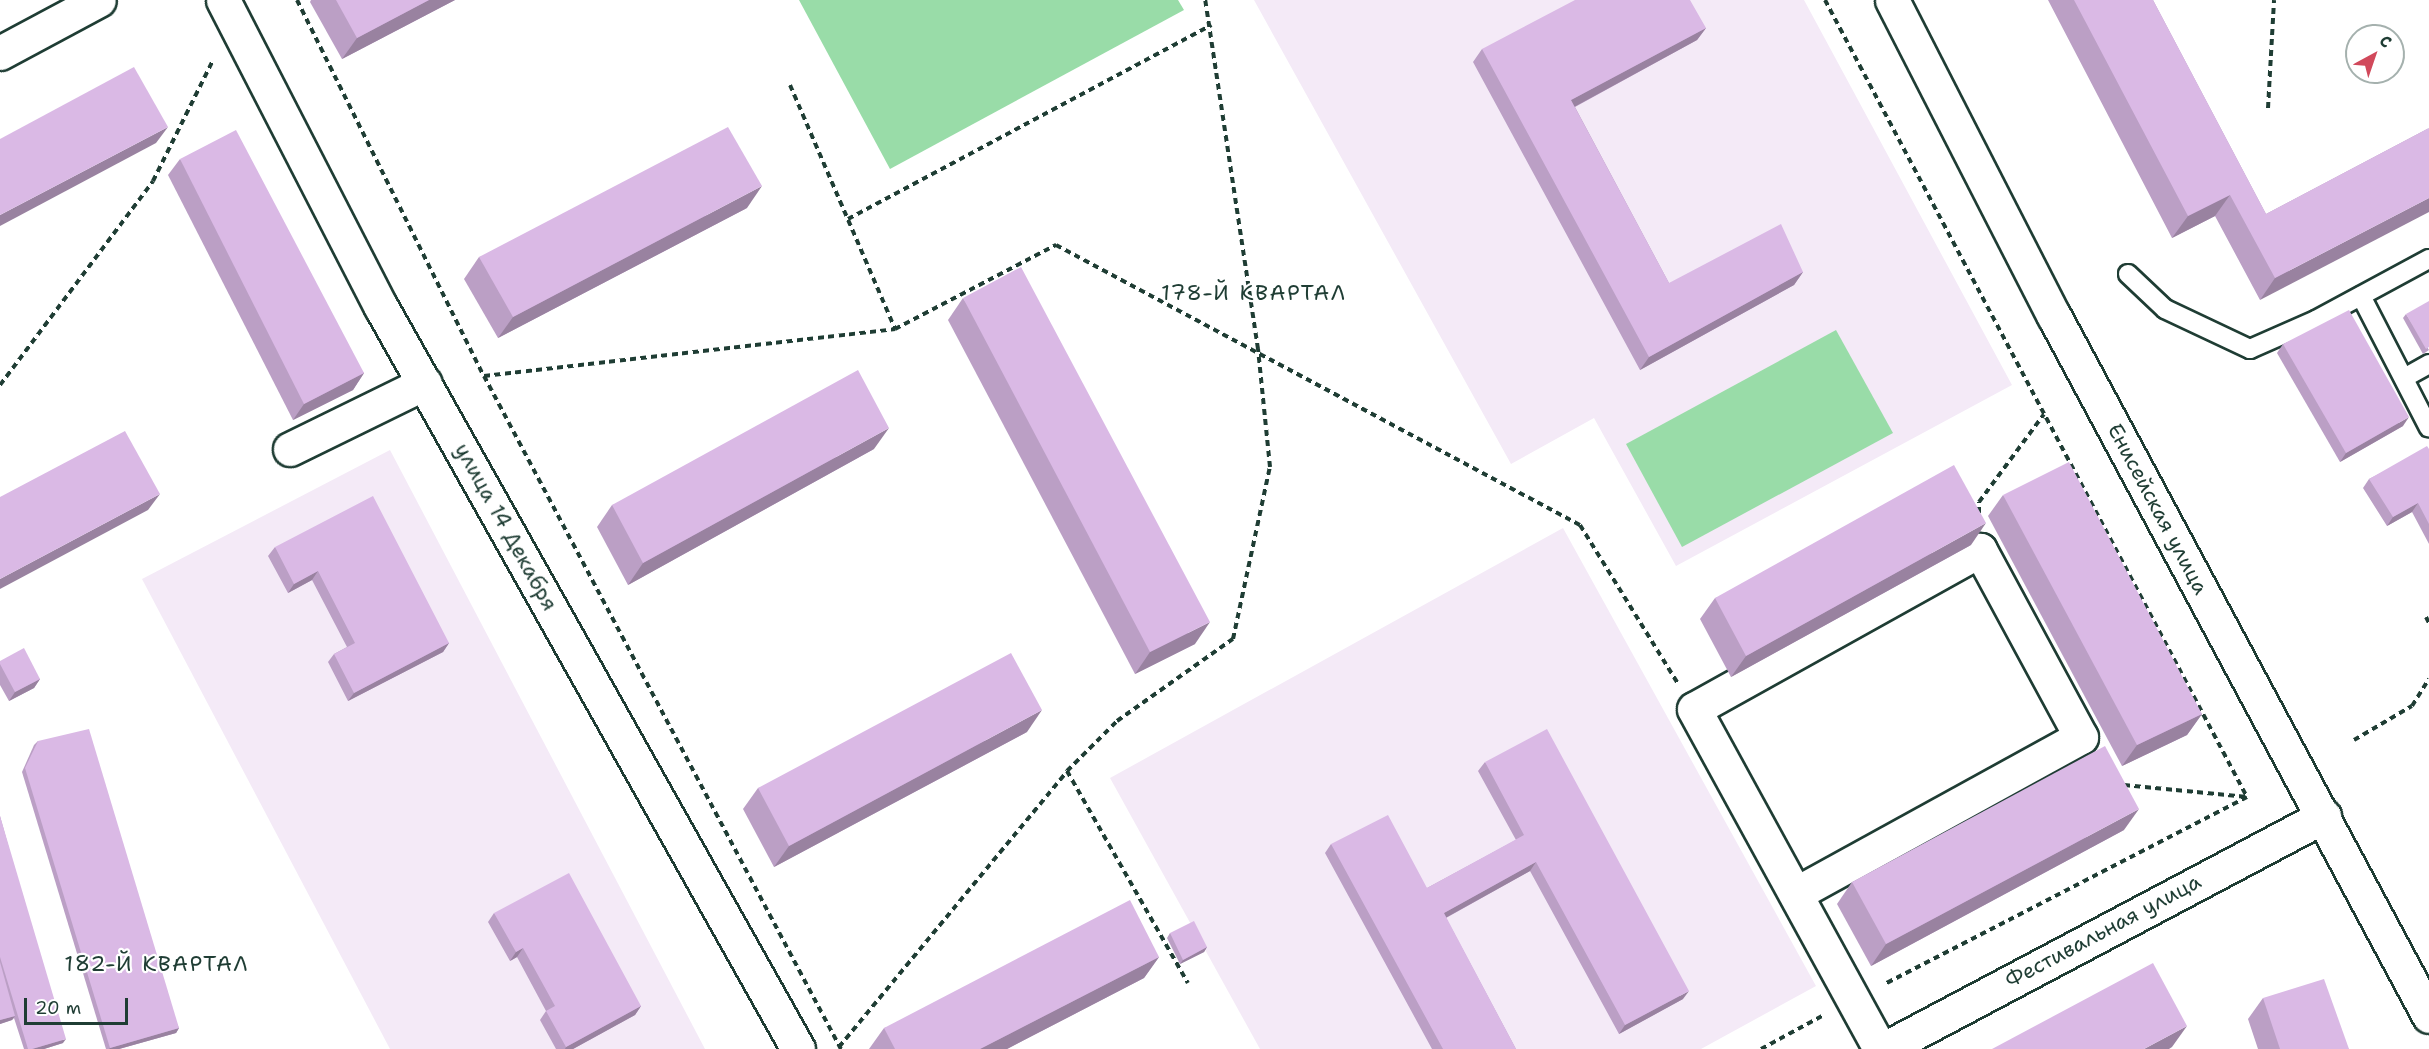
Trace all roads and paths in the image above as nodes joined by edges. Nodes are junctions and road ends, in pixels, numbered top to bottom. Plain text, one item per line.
1 (99, 0) edge
2 (223, 0) edge
3 (297, 0) edge
4 (1205, 0) edge
5 (1892, 0) edge
6 (2274, 0) edge
7 (1212, 25) junction
8 (0, 53) edge
9 (213, 60) dead end
10 (790, 85) dead end
11 (2268, 108) dead end
12 (848, 219) junction
13 (2429, 259) edge
14 (2128, 274) dead end
15 (2361, 296) junction
16 (895, 329) junction
17 (1258, 349) junction
18 (2429, 364) edge
19 (484, 376) junction
20 (2404, 378) junction
21 (425, 383) junction
22 (0, 385) edge
23 (2044, 414) dead end
24 (2429, 428) edge
25 (290, 449) dead end
26 (1980, 550) junction
27 (2426, 617) dead end
28 (2429, 623) edge
29 (2429, 679) edge
30 (1694, 709) junction
31 (2354, 740) dead end
32 (1067, 771) junction
33 (2116, 784) edge
34 (2247, 797) dead end
35 (2324, 816) junction
36 (1797, 893) junction
37 (1188, 983) dead end
38 (2429, 1016) edge
39 (840, 1048) edge
40 (798, 1049) edge
41 (1882, 1049) edge

1 - 8 street
2 - 21 street, улица 14 Декабря
3 - 19 path
4 - 7 path
5 - 35 street, Енисейская улица
6 - 11 path
7 - 12 path
7 - 17 path
9 - 22 path
10 - 12 path
12 - 16 path
13 - 15 lane
14 - 15 lane
15 - 20 lane
16 - 17 path
16 - 19 path
17 - 30 path
17 - 32 path
18 - 20 lane
19 - 39 path
20 - 24 lane
21 - 25 street
21 - 40 street, улица 14 Декабря
23 - 26 path
26 - 30 street
26 - 36 street
27 - 28 path
29 - 31 path
30 - 36 street
32 - 37 path
32 - 39 path
33 - 34 path
35 - 38 street, Енисейская улица
35 - 41 street, Фестивальная улица
36 - 41 street

